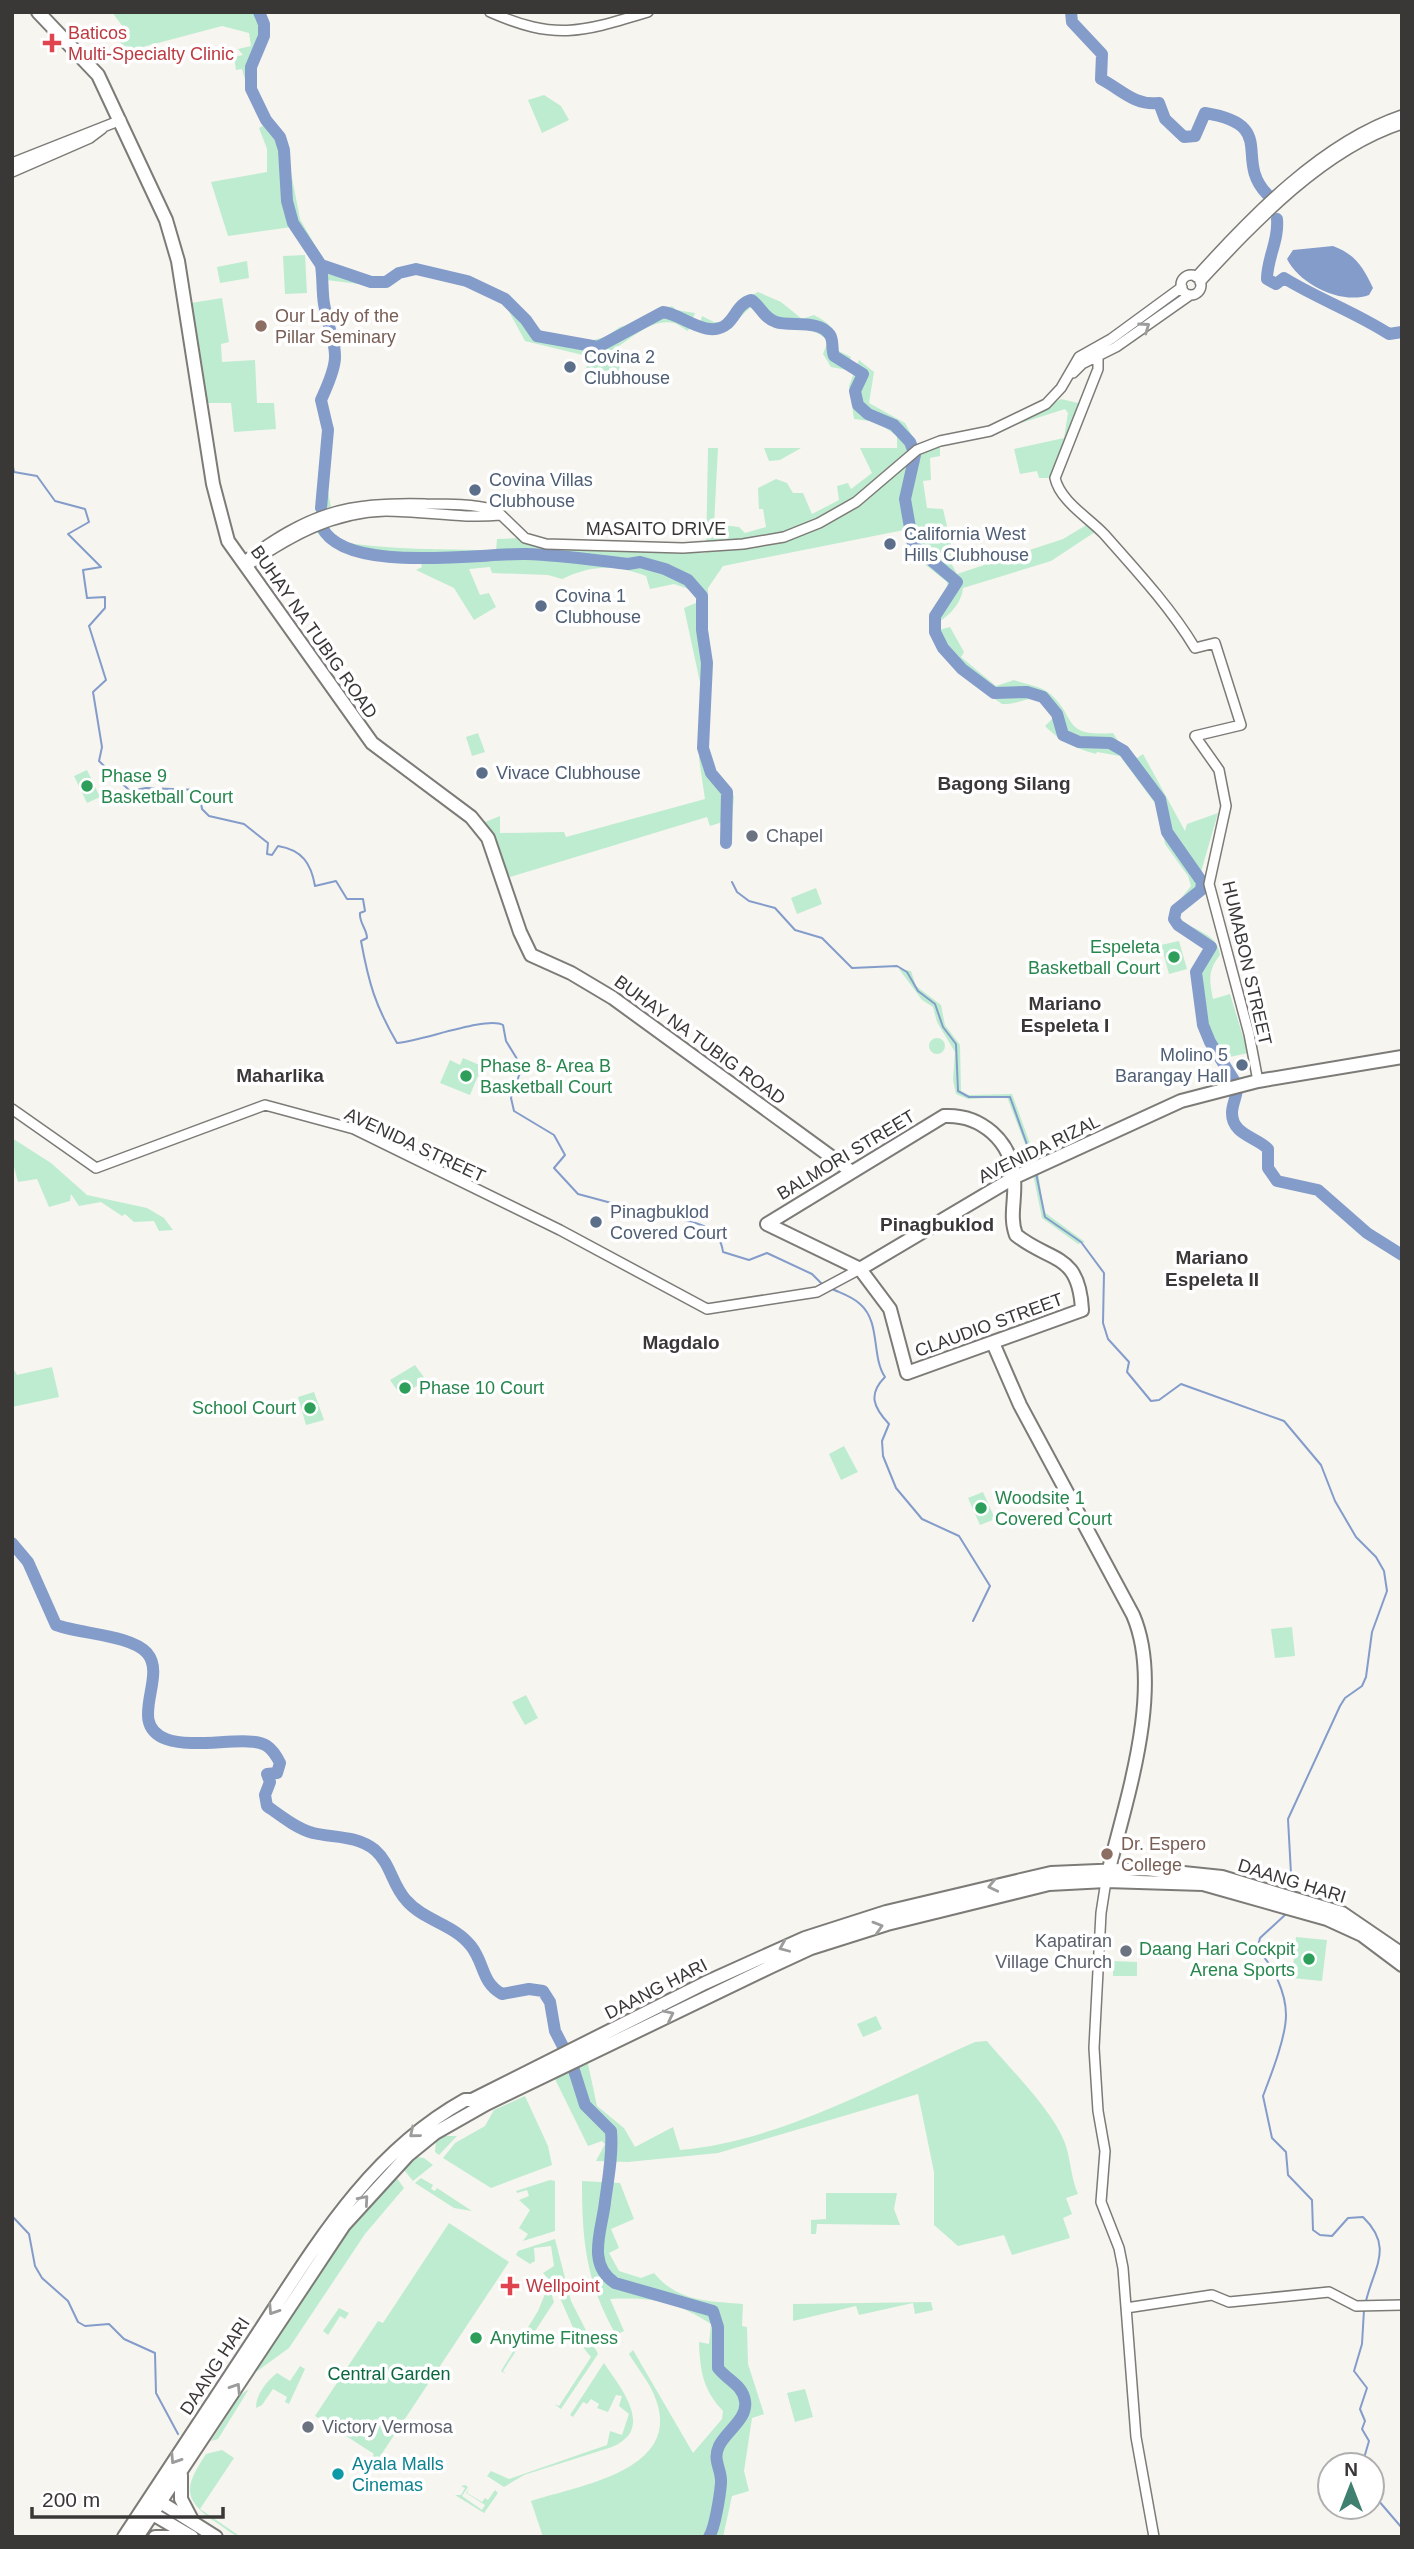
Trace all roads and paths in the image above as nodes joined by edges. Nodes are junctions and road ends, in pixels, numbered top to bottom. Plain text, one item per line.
1 (38, 12) edge
2 (44, 12) edge
3 (490, 12) edge
4 (648, 12) edge
5 (63, 38) junction
6 (1402, 115) edge
7 (121, 120) junction
8 (1402, 124) edge
9 (103, 128) junction
10 (12, 163) edge
11 (12, 172) edge
12 (1198, 279) junction
13 (1182, 287) junction
14 (1190, 295) junction
15 (1095, 353) junction
16 (245, 564) junction
17 (1402, 1057) edge
18 (1258, 1081) junction
19 (12, 1109) edge
20 (852, 1172) junction
21 (1014, 1177) junction
22 (860, 1269) junction
23 (707, 1309) joint
24 (993, 1343) junction
25 (1107, 1875) junction
26 (1305, 1907) junction
27 (1402, 1954) edge
28 (1402, 1965) edge
29 (555, 2064) junction
30 (1402, 2305) edge
31 (1126, 2308) junction
32 (182, 2471) junction
33 (152, 2505) junction
34 (194, 2523) junction
35 (124, 2537) edge
36 (137, 2537) edge
37 (155, 2537) edge
38 (190, 2537) edge
39 (216, 2537) edge
40 (1154, 2537) edge

1 - 5 main road, BUHAY NA TUBIG ROAD
2 - 5 main road, BUHAY NA TUBIG ROAD
3 - 4 street
5 - 7 main road, BUHAY NA TUBIG ROAD
6 - 12 street
7 - 9 street
7 - 16 main road, BUHAY NA TUBIG ROAD
8 - 12 street
9 - 10 street
9 - 11 street
12 - 13 street, MASAITO DRIVE
12 - 14 street, MASAITO DRIVE
13 - 14 street
13 - 15 street, MASAITO DRIVE
15 -> 14 street, MASAITO DRIVE
15 - 16 street, MASAITO DRIVE
15 - 18 street, HUMABON STREET
16 - 20 main road, BUHAY NA TUBIG ROAD
17 - 18 main road, AVENIDA RIZAL
18 - 21 main road, AVENIDA RIZAL
19 - 23 street, AVENIDA STREET
20 - 21 main road, BALMORI STREET
20 - 22 main road, BALMORI STREET
21 - 22 main road, AVENIDA RIZAL
21 - 24 main road, CLAUDIO STREET
22 - 23 street, AVENIDA RIZAL
22 - 24 main road, CLAUDIO STREET
24 - 25 main road
25 - 26 main road, DAANG HARI
25 - 29 main road, DAANG HARI
25 - 31 street
26 - 27 main road, DAANG HARI
26 - 28 main road, DAANG HARI
32 -> 29 main road, DAANG HARI
29 -> 33 main road, DAANG HARI
30 - 31 street
31 - 40 street
32 - 33 main road, DAANG HARI
32 - 34 main road
33 - 34 main road
33 - 35 main road, DAANG HARI
33 - 36 main road, DAANG HARI
33 - 38 main road
34 - 39 main road
37 - 38 main road

